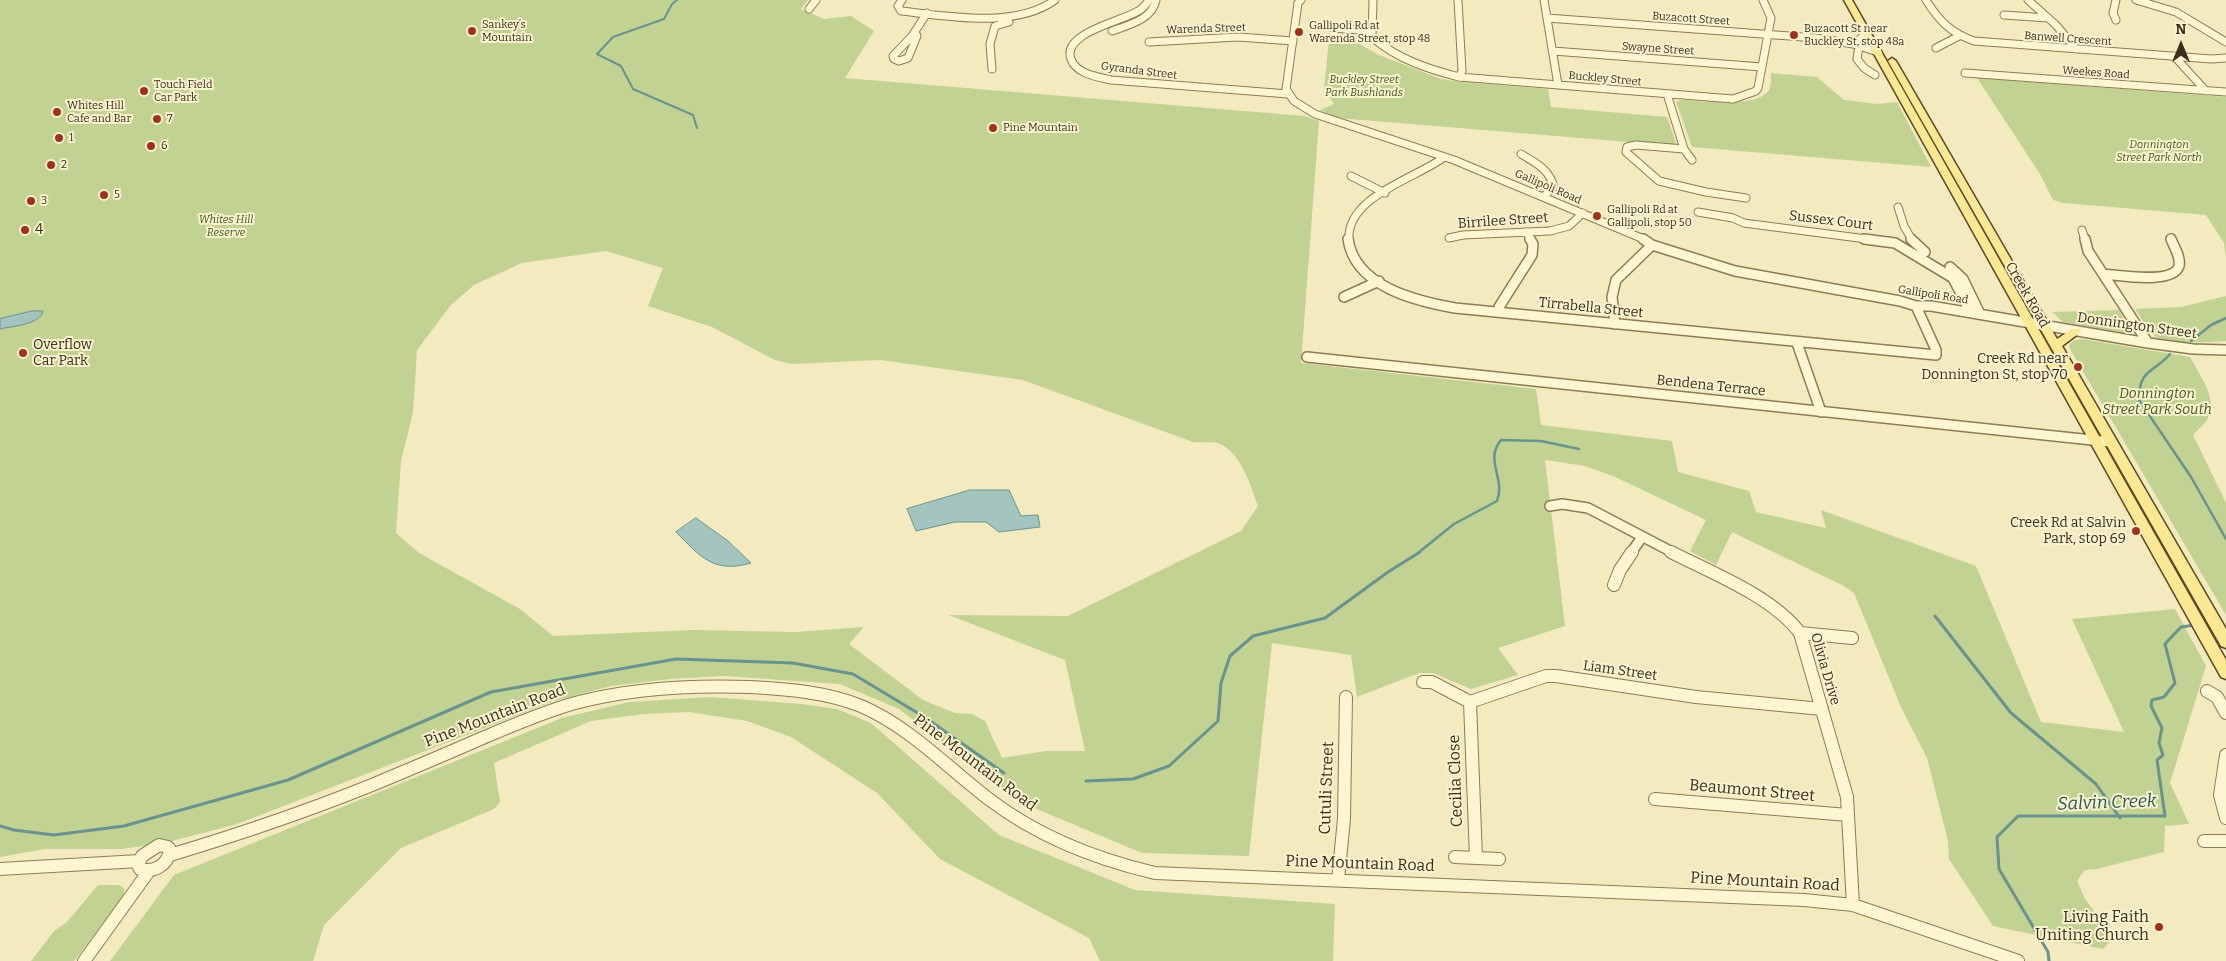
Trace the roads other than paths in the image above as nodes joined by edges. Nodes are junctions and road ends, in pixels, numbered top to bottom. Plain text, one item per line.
1 (816, 0) edge
2 (902, 0) edge
3 (1055, 0) edge
4 (1149, 0) edge
5 (1156, 0) edge
6 (1374, 0) edge
7 (1458, 0) edge
8 (1544, 0) edge
9 (1763, 0) edge
10 (1848, 0) edge
11 (1858, 0) edge
12 (1926, 0) edge
13 (2028, 0) edge
14 (2116, 0) edge
15 (2136, 0) edge
16 (1296, 1) edge
17 (809, 9) dead end
18 (927, 13) junction
19 (2004, 15) dead end
20 (1014, 16) junction
21 (1548, 18) junction
22 (2048, 18) junction
23 (2116, 20) dead end
24 (1333, 28) dead end
25 (1112, 31) dead end
26 (1372, 31) junction
27 (915, 32) dead end
28 (1867, 33) junction
29 (1768, 34) junction
30 (1960, 36) junction
31 (1293, 41) junction
32 (1149, 42) dead end
33 (2226, 42) edge
34 (1859, 43) junction
35 (1936, 48) dead end
36 (2076, 49) junction
37 (1553, 51) junction
38 (1878, 52) junction
39 (2174, 56) junction
40 (2226, 58) edge
41 (1762, 67) junction
42 (992, 69) dead end
43 (1965, 73) dead end
44 (1875, 75) dead end
45 (1459, 77) junction
46 (1558, 85) junction
47 (1247, 87) dead end
48 (1287, 91) junction
49 (2206, 91) junction
50 (2226, 92) edge
51 (1667, 94) junction
52 (1684, 149) junction
53 (1521, 154) dead end
54 (1444, 158) junction
55 (1692, 160) dead end
56 (1351, 176) dead end
57 (1384, 193) junction
58 (1544, 197) junction
59 (1746, 198) dead end
60 (1898, 207) dead end
61 (1698, 212) dead end
62 (1583, 213) junction
63 (2082, 230) dead end
64 (1526, 232) junction
65 (1449, 238) dead end
66 (2171, 238) dead end
67 (1652, 245) junction
68 (2103, 274) junction
69 (1958, 278) junction
70 (1379, 281) junction
71 (1344, 297) dead end
72 (1916, 306) junction
73 (1499, 312) junction
74 (1970, 312) junction
75 (1980, 314) junction
76 (2030, 322) junction
77 (1615, 324) junction
78 (2044, 325) junction
79 (2076, 331) junction
80 (1797, 343) junction
81 (2148, 343) junction
82 (2056, 345) junction
83 (2226, 350) edge
84 (1307, 357) dead end
85 (1821, 412) junction
86 (2095, 440) junction
87 (2111, 442) junction
88 (1550, 506) dead end
89 (1642, 537) junction
90 (1614, 585) dead end
91 (1800, 633) junction
92 (2223, 637) edge
93 (1852, 638) dead end
94 (2226, 673) edge
95 (1424, 682) dead end
96 (2207, 691) dead end
97 (1346, 697) dead end
98 (1470, 702) junction
99 (1822, 709) junction
100 (2226, 713) edge
101 (2226, 755) edge
102 (1654, 799) dead end
103 (1848, 816) junction
104 (2226, 818) edge
105 (2204, 841) dead end
106 (2226, 841) edge
107 (170, 855) junction
108 (1455, 857) dead end
109 (1476, 858) junction
110 (1499, 859) dead end
111 (139, 861) junction
112 (0, 869) edge
113 (149, 871) junction
114 (1338, 880) junction
115 (1852, 905) junction
116 (2014, 960) edge
117 (84, 961) edge

1 - 17 street
2 - 18 street
3 - 20 street
4 - 48 street, Gyranda Street
5 - 25 street
6 - 26 street
7 - 45 street
8 - 21 street
9 - 29 street, Buckley Street
10 - 28 main road, Creek Road
11 - 78 main road, Creek Road
12 - 30 street, Banwell Crescent
13 - 22 street
14 - 23 street
15 - 33 street
16 - 31 street
18 - 20 street
18 - 27 street
19 - 22 street
20 - 42 street
21 - 29 street, Buzacott Street
21 - 37 street
22 - 36 street
24 - 26 street
26 - 45 street, Buckley Street
28 - 34 street
28 - 38 main road, Creek Road
29 - 34 street, Buzacott Street
29 - 41 street, Buckley Street
30 - 35 street
30 - 36 street, Banwell Crescent
31 - 32 street, Warenda Street
31 - 48 street
34 - 38 street, Buzacott Street
34 - 44 street
36 - 39 street, Banwell Crescent
37 - 41 street, Swayne Street
37 - 46 street
38 - 76 main road, Creek Road
39 - 40 street, Banwell Crescent
39 - 49 street
41 - 51 street, Buckley Street
43 - 49 street, Weekes Road
45 - 46 street, Buckley Street
46 - 51 street, Buckley Street
47 - 48 street
48 - 54 street, Gallipoli Road
49 - 50 street, Weekes Road
51 - 52 street
52 - 55 street
52 - 59 street
53 - 58 street
54 - 57 street, Tirrabella Street
54 - 58 street, Gallipoli Road
56 - 57 street
57 - 70 street, Tirrabella Street
58 - 62 street, Gallipoli Road
60 - 69 street
61 - 69 street, Sussex Court
62 - 64 street, Birrilee Street
62 - 67 street, Gallipoli Road
63 - 68 street
64 - 65 street, Birrilee Street
64 - 73 street
66 - 68 street
67 - 72 street, Gallipoli Road
67 - 77 street
68 - 81 street
69 - 74 street
69 - 75 street
70 - 71 street
70 - 73 street, Tirrabella Street
72 - 74 street, Gallipoli Road
72 - 80 street, Tirrabella Street
73 - 77 street, Tirrabella Street
74 - 75 street, Gallipoli Road
75 - 76 street, Gallipoli Road
76 - 78 street, Gallipoli Road
76 - 86 main road, Creek Road
77 - 80 street, Tirrabella Street
78 - 79 street, Donnington Street
78 - 82 main road, Creek Road
79 - 81 street, Donnington Street
79 - 82 main road
80 - 85 street
81 - 83 street, Donnington Street
82 - 87 main road, Creek Road
84 - 85 street, Bendena Terrace
85 - 86 street, Bendena Terrace
86 - 87 street, Bendena Terrace
86 - 94 main road, Creek Road
87 - 92 main road, Creek Road
88 - 89 street, Olivia Drive
89 - 90 street
89 - 91 street, Olivia Drive
91 - 93 street
91 - 99 street, Olivia Drive
95 - 98 street
96 - 100 street
97 - 114 street, Cutuli Street
98 - 99 street, Liam Street
98 - 109 street, Cecilia Close
99 - 103 street, Olivia Drive
101 - 104 street
102 - 103 street, Beaumont Street
103 - 115 street, Olivia Drive
105 - 106 street
107 - 111 street
107 - 113 street
107 - 114 street, Pine Mountain Road
108 - 109 street
109 - 110 street
111 - 112 street
111 - 113 street
113 - 117 street
114 - 115 street, Pine Mountain Road
115 - 116 street, Pine Mountain Road

